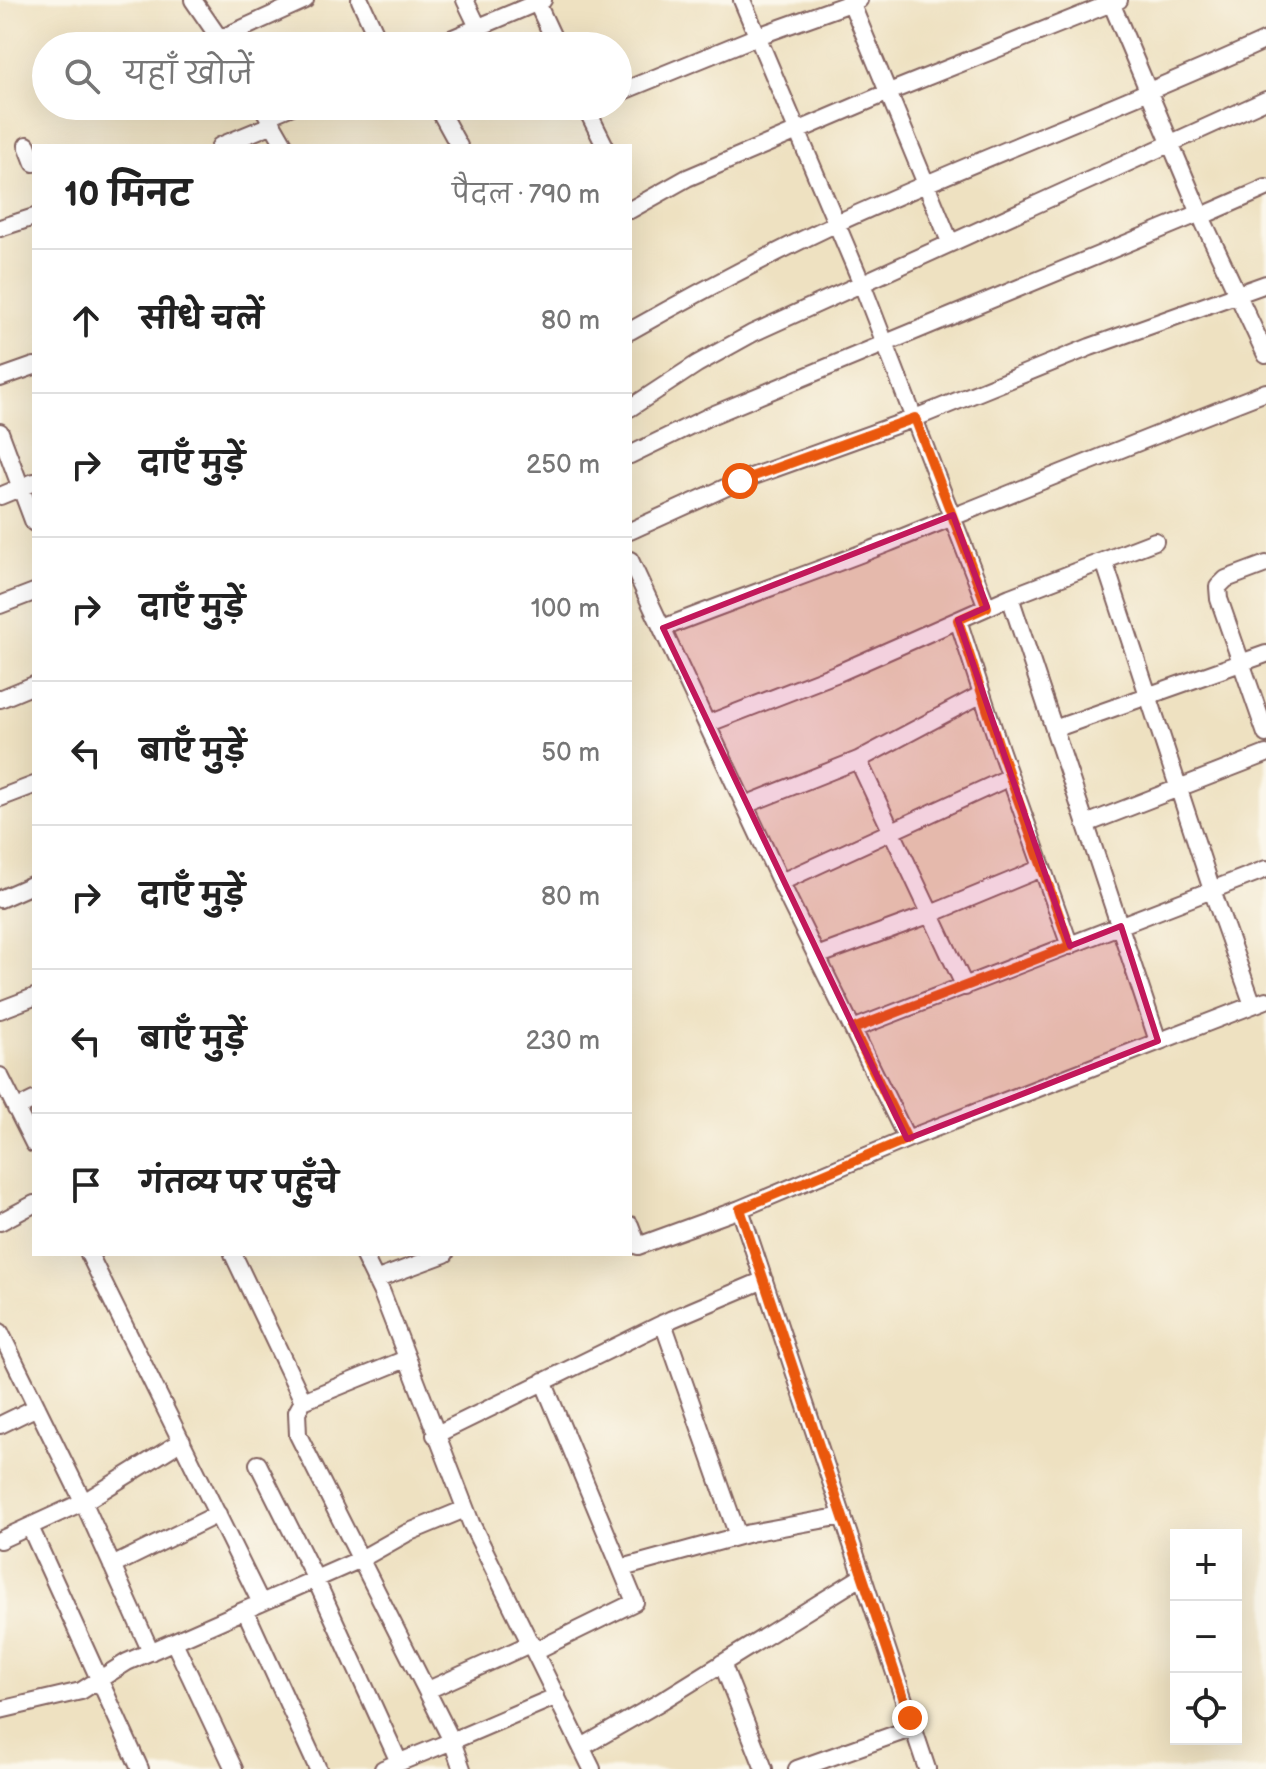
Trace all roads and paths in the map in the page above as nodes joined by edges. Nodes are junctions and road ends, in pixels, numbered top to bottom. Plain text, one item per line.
1 (193, 0) edge
2 (305, 0) edge
3 (360, 0) edge
4 (465, 0) edge
5 (742, 0) edge
6 (540, 1) edge
7 (853, 1) edge
8 (1114, 1) edge
9 (478, 27) junction
10 (210, 32) edge
11 (239, 32) edge
12 (375, 32) edge
13 (466, 32) edge
14 (552, 32) edge
15 (758, 36) junction
16 (1266, 40) edge
17 (632, 87) edge
18 (889, 92) junction
19 (1149, 93) junction
20 (1266, 100) edge
21 (260, 120) edge
22 (271, 120) edge
23 (445, 120) edge
24 (593, 120) edge
25 (796, 132) junction
26 (1170, 143) junction
27 (223, 144) edge
28 (284, 144) edge
29 (458, 144) edge
30 (604, 144) edge
31 (27, 145) dead end
32 (32, 158) edge
33 (927, 185) junction
34 (1266, 188) edge
35 (632, 204) edge
36 (1201, 215) junction
37 (32, 218) edge
38 (836, 224) junction
39 (0, 228) edge
40 (950, 242) junction
41 (862, 284) junction
42 (1266, 284) edge
43 (1238, 295) junction
44 (632, 330) edge
45 (886, 345) junction
46 (1266, 355) edge
47 (32, 367) edge
48 (0, 378) edge
49 (1266, 392) edge
50 (632, 407) edge
51 (915, 418) junction
52 (0, 432) edge
53 (632, 448) edge
54 (28, 484) edge
55 (0, 496) edge
56 (32, 510) edge
57 (953, 515) junction
58 (632, 530) edge
59 (1155, 541) dead end
60 (1104, 561) junction
61 (632, 564) edge
62 (1266, 564) edge
63 (32, 593) edge
64 (1010, 597) junction
65 (0, 605) edge
66 (987, 607) junction
67 (958, 620) junction
68 (663, 628) junction
69 (1266, 654) edge
70 (1242, 664) junction
71 (32, 686) edge
72 (982, 694) junction
73 (1149, 696) junction
74 (0, 699) edge
75 (707, 724) junction
76 (1054, 729) junction
77 (1266, 734) edge
78 (1266, 754) edge
79 (858, 760) junction
80 (1010, 777) junction
81 (32, 786) edge
82 (1178, 786) junction
83 (0, 798) edge
84 (745, 805) junction
85 (1086, 824) junction
86 (892, 830) junction
87 (1042, 868) junction
88 (1266, 869) edge
89 (781, 882) junction
90 (32, 885) edge
91 (1212, 890) junction
92 (0, 899) edge
93 (931, 914) junction
94 (1121, 926) junction
95 (1070, 946) junction
96 (817, 956) junction
97 (965, 987) junction
98 (32, 998) edge
99 (1260, 1002) edge
100 (0, 1010) edge
101 (853, 1029) junction
102 (1158, 1041) junction
103 (0, 1076) edge
104 (32, 1101) edge
105 (16, 1109) junction
106 (907, 1139) junction
107 (32, 1140) edge
108 (32, 1205) edge
109 (740, 1209) junction
110 (0, 1222) edge
111 (632, 1230) edge
112 (90, 1256) edge
113 (234, 1256) edge
114 (364, 1256) edge
115 (440, 1256) edge
116 (375, 1280) junction
117 (764, 1280) junction
118 (663, 1323) junction
119 (1, 1338) edge
120 (406, 1359) junction
121 (543, 1381) junction
122 (303, 1401) junction
123 (37, 1407) junction
124 (0, 1425) edge
125 (435, 1435) junction
126 (182, 1441) junction
127 (258, 1464) dead end
128 (83, 1501) junction
129 (465, 1509) junction
130 (218, 1514) junction
131 (843, 1516) junction
132 (30, 1527) junction
133 (738, 1536) junction
134 (0, 1540) edge
135 (361, 1559) junction
136 (112, 1566) junction
137 (622, 1568) junction
138 (863, 1576) junction
139 (315, 1578) junction
140 (253, 1606) junction
141 (174, 1642) junction
142 (534, 1647) junction
143 (151, 1652) junction
144 (722, 1663) junction
145 (101, 1679) junction
146 (428, 1690) junction
147 (557, 1696) junction
148 (0, 1710) edge
149 (913, 1728) junction
150 (452, 1741) junction
151 (582, 1747) junction
152 (399, 1762) junction
153 (140, 1769) edge
154 (234, 1769) edge
155 (318, 1769) edge
156 (383, 1769) edge
157 (462, 1769) edge
158 (592, 1769) edge
159 (764, 1769) edge
160 (797, 1769) edge
161 (927, 1769) edge

1 - 10 street
2 - 11 street
3 - 12 street
4 - 9 street
5 - 15 street
6 - 9 street
6 - 14 street
7 - 15 street
7 - 18 street
8 - 18 street
8 - 19 street
9 - 13 street
15 - 17 street
15 - 25 street
16 - 19 street
18 - 25 street
18 - 33 street
19 - 26 street
19 - 33 street
20 - 26 street
21 - 27 street
22 - 28 street
23 - 29 street
24 - 30 street
25 - 35 street
25 - 38 street
26 - 36 street
26 - 40 street
31 - 32 street
33 - 38 street
33 - 40 street
34 - 36 street
36 - 43 street
36 - 45 street
37 - 39 street
38 - 41 street
38 - 44 street
40 - 41 street
41 - 45 street
41 - 50 street
42 - 43 street
43 - 46 street
43 - 51 street
45 - 51 street
45 - 53 street
47 - 48 street
49 - 57 street
51 - 57 street
51 - 58 street
52 - 54 street
54 - 55 street
54 - 56 street
57 - 66 street
57 - 68 street
59 - 60 street
60 - 64 street
60 - 73 street
61 - 68 street
62 - 70 street
63 - 65 street
64 - 66 street
64 - 76 street
66 - 67 street
67 - 72 street
67 - 75 street
68 - 75 street
69 - 70 street
70 - 73 street
70 - 77 street
71 - 74 street
72 - 79 street
72 - 80 street
73 - 76 street
73 - 82 street
75 - 84 street
76 - 85 street
78 - 82 street
79 - 84 street
79 - 86 street
80 - 86 street
80 - 87 street
81 - 83 street
82 - 85 street
82 - 91 street
84 - 89 street
85 - 94 street
86 - 89 street
86 - 93 street
87 - 93 street
87 - 95 street
88 - 91 street
89 - 96 street
90 - 92 street
91 - 94 street
91 - 99 street
93 - 96 street
93 - 97 street
94 - 95 street
94 - 102 street
95 - 97 street
96 - 101 street
97 - 101 street
98 - 100 street
99 - 102 street
101 - 106 street
102 - 106 street
103 - 105 street
104 - 105 street
105 - 107 street
106 - 109 street
108 - 110 street
109 - 111 street
109 - 117 street
112 - 126 street
113 - 122 street
114 - 116 street
115 - 116 street
116 - 120 street
117 - 118 street
117 - 131 street
118 - 121 street
118 - 133 street
119 - 123 street
120 - 122 street
120 - 125 street
121 - 125 street
121 - 137 street
122 - 135 street
123 - 124 street
123 - 128 street
125 - 129 street
126 - 128 street
126 - 130 street
127 - 139 street
128 - 132 street
128 - 136 street
129 - 135 street
129 - 142 street
130 - 136 street
130 - 140 street
131 - 133 street
131 - 138 street
132 - 134 street
132 - 145 street
133 - 137 street
135 - 139 street
135 - 146 street
136 - 143 street
137 - 142 street
138 - 144 street
138 - 149 street
139 - 140 street
139 - 152 street
140 - 141 street
140 - 155 street
141 - 143 street
141 - 154 street
142 - 146 street
142 - 147 street
143 - 145 street
144 - 151 street
144 - 159 street
145 - 148 street
145 - 153 street
146 - 150 street
147 - 150 street
147 - 151 street
149 - 160 street
149 - 161 street
150 - 152 street
150 - 157 street
151 - 158 street
152 - 156 street

